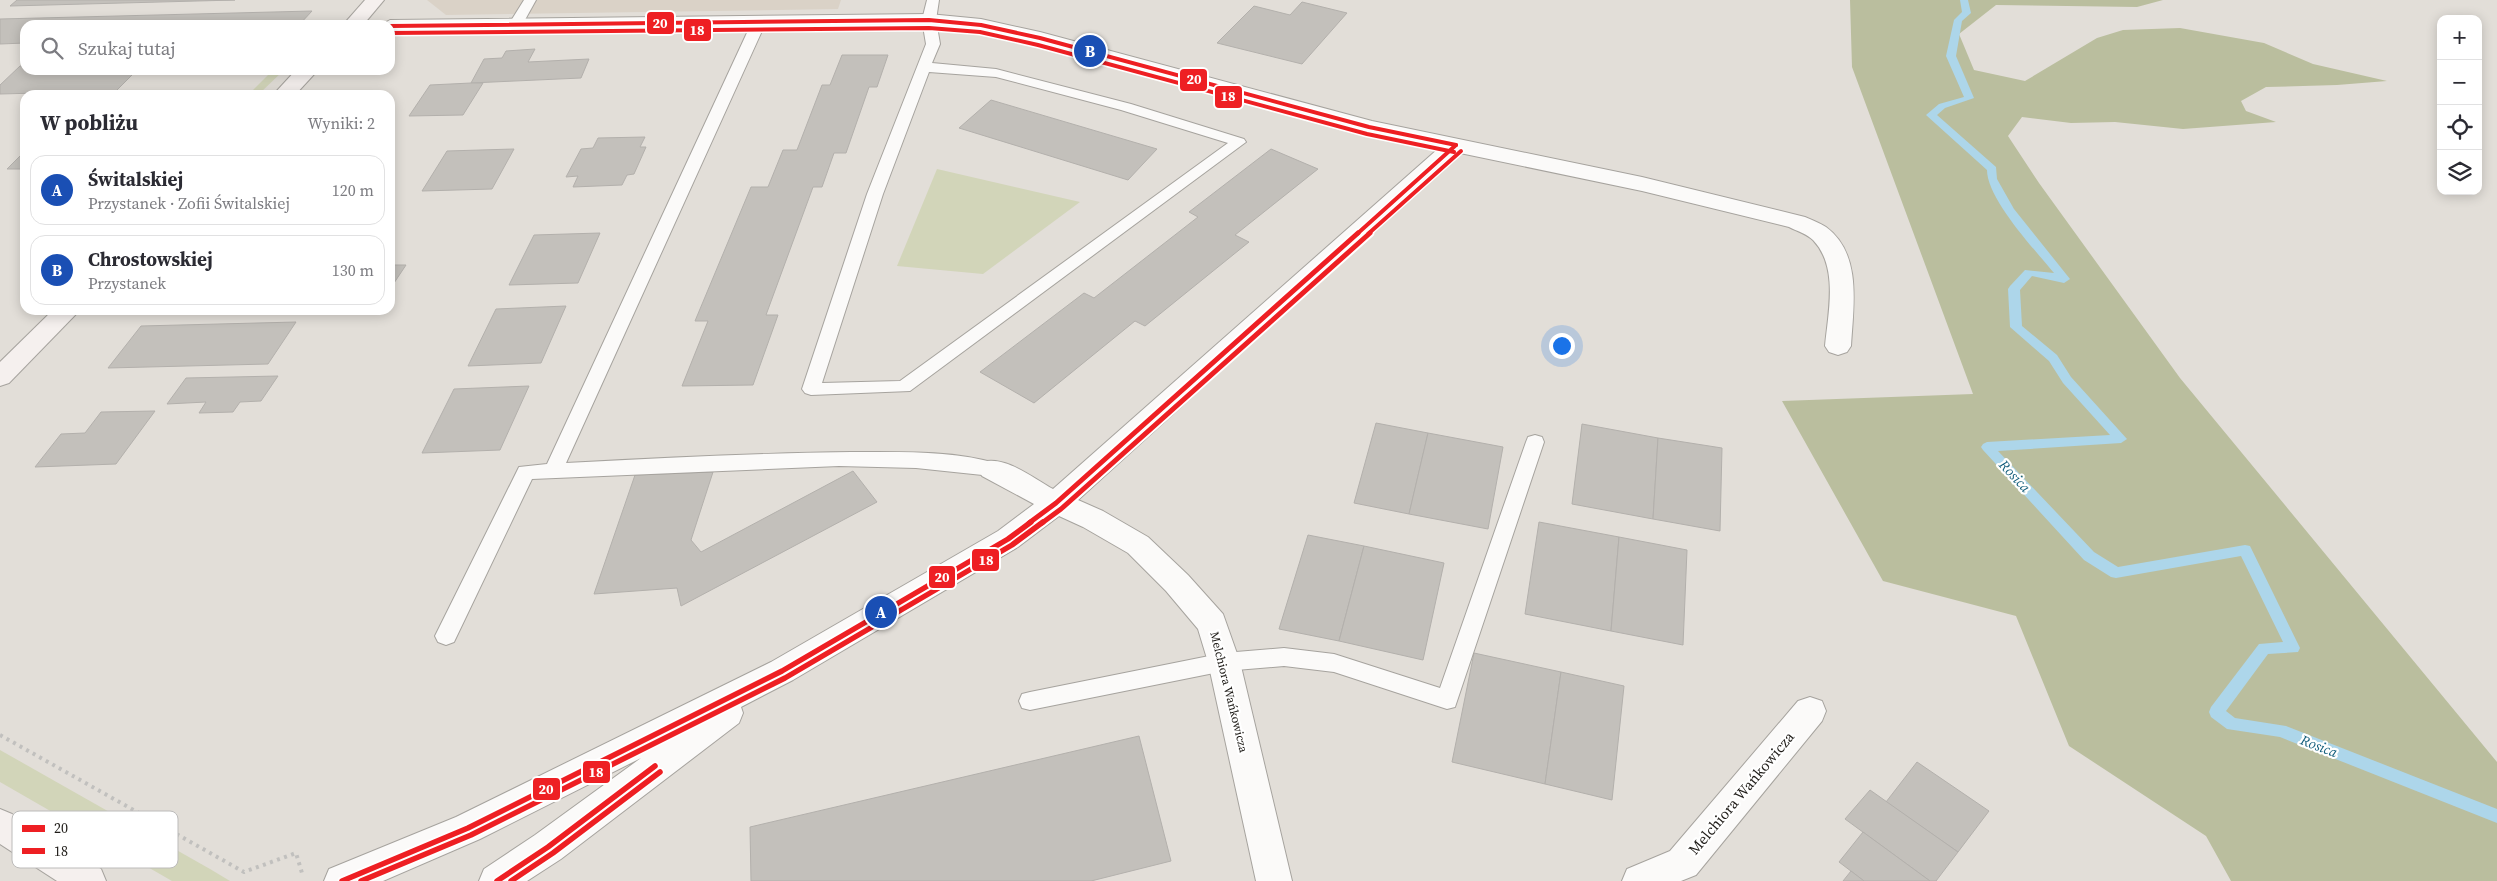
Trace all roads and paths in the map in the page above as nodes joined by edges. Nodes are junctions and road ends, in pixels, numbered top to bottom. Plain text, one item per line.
1 (375, 0) edge
2 (530, 0) edge
3 (933, 0) edge
4 (357, 20) edge
5 (929, 20) junction
6 (759, 22) junction
7 (516, 24) junction
8 (395, 26) edge
9 (925, 67) junction
10 (303, 75) edge
11 (288, 90) edge
12 (1456, 145) junction
13 (63, 315) edge
14 (1838, 346) dead end
15 (22, 354) junction
16 (0, 369) edge
17 (0, 377) edge
18 (1535, 442) dead end
19 (992, 469) joint
20 (553, 470) junction
21 (1056, 503) junction
22 (446, 636) dead end
23 (1224, 662) junction
24 (782, 671) junction
25 (1030, 701) dead end
26 (1810, 711) dead end
27 (0, 735) edge
28 (135, 811) edge
29 (0, 825) edge
30 (12, 833) edge
31 (178, 835) edge
32 (68, 868) edge
33 (88, 881) edge
34 (304, 881) edge
35 (342, 881) edge
36 (497, 881) edge
37 (1274, 881) edge
38 (1640, 881) edge

1 - 4 street
2 - 7 lane
3 - 5 lane
5 - 6 street
5 - 9 lane
5 - 12 street
6 - 7 street
6 - 20 lane
7 - 8 street
9 - 9 lane
10 - 11 street
12 - 14 street
12 - 21 street
13 - 15 street
15 - 16 street
15 - 17 street
18 - 23 lane
19 - 20 lane
19 - 21 street, Melchiora Wańkowicza
20 - 22 lane
21 - 23 street, Melchiora Wańkowicza
21 - 24 street
23 - 25 lane
23 - 37 street, Melchiora Wańkowicza
24 - 35 street
24 - 36 street
26 - 38 street, Melchiora Wańkowicza
27 - 28 path
29 - 30 street
31 - 34 path
32 - 33 street

